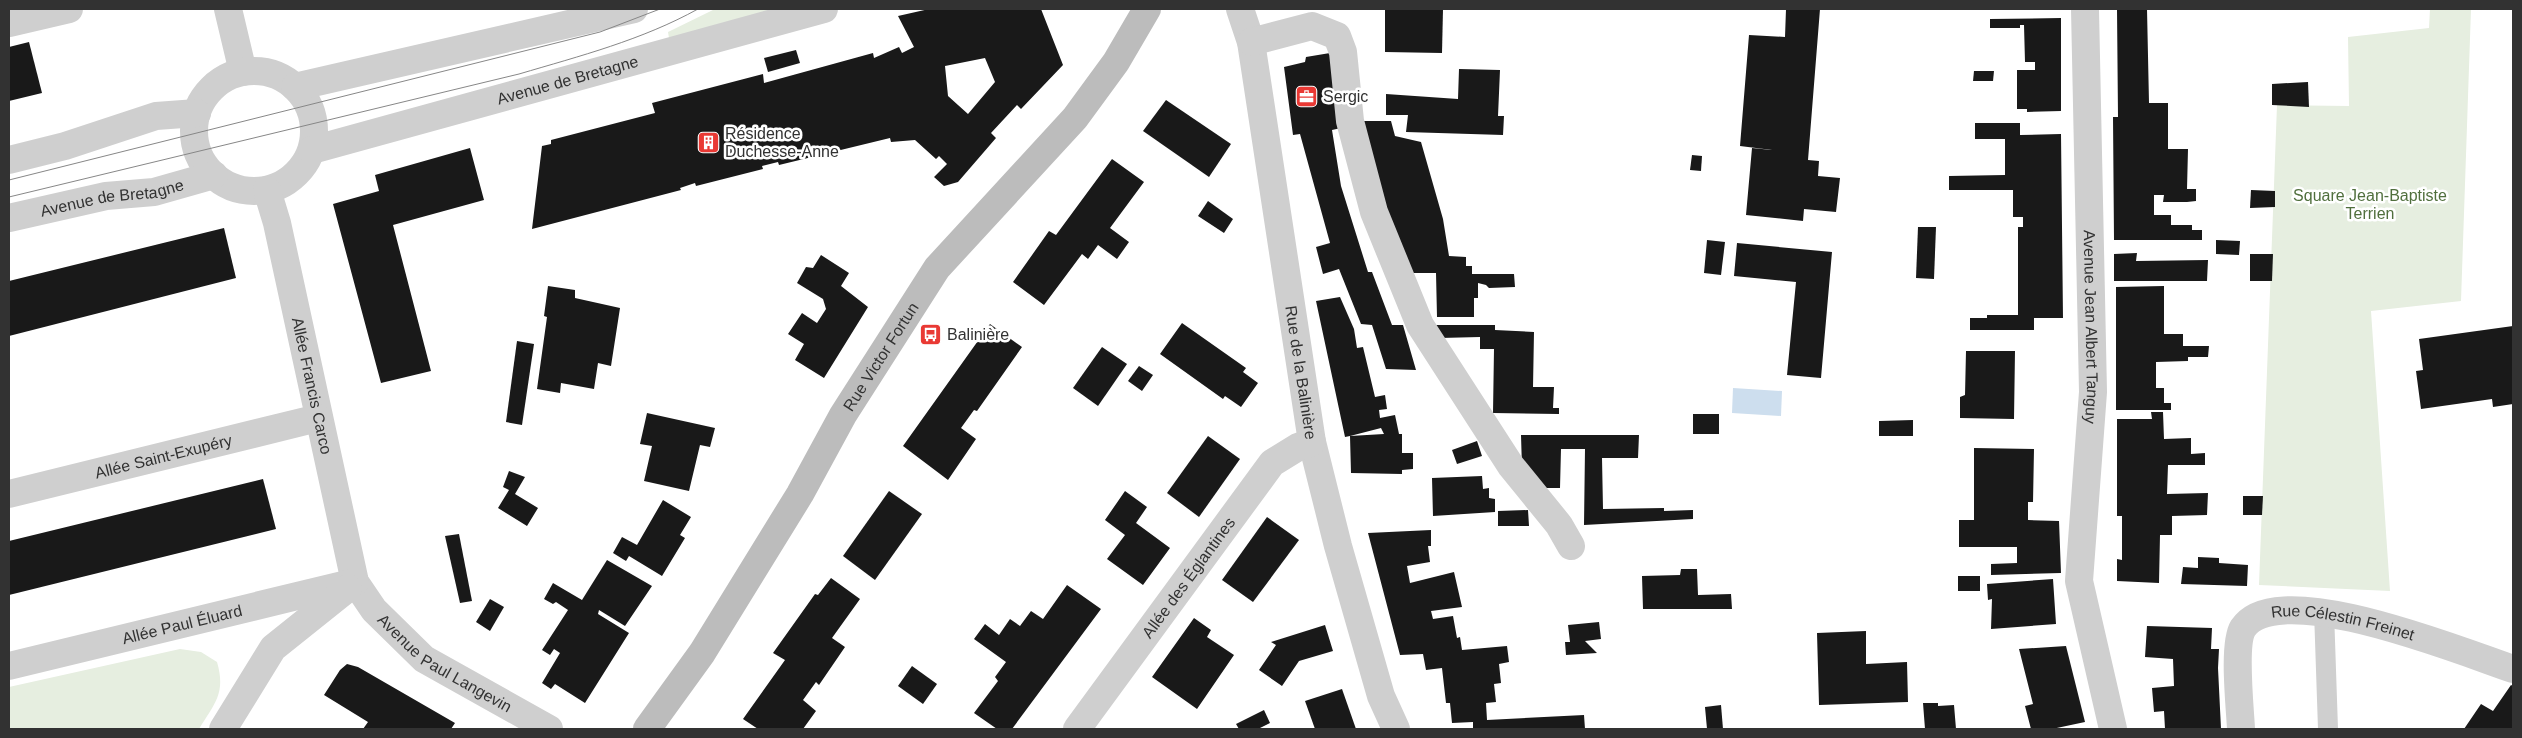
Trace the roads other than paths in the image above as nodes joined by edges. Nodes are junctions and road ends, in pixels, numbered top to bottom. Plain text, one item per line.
1 (69, 9) edge
2 (228, 9) edge
3 (634, 9) edge
4 (824, 9) edge
5 (1147, 9) edge
6 (1240, 9) edge
7 (2085, 9) edge
8 (9, 23) edge
9 (1251, 42) junction
10 (243, 72) junction
11 (295, 87) junction
12 (197, 113) junction
13 (312, 150) junction
14 (9, 160) edge
15 (214, 176) junction
16 (267, 190) junction
17 (9, 218) edge
18 (318, 418) junction
19 (1312, 442) junction
20 (9, 494) edge
21 (1571, 546) dead end
22 (355, 582) junction
23 (2324, 611) junction
24 (9, 666) edge
25 (2513, 669) edge
26 (223, 729) edge
27 (548, 729) edge
28 (647, 729) edge
29 (1078, 729) edge
30 (1396, 729) edge
31 (2113, 729) edge
32 (2240, 729) edge
33 (2328, 729) edge

1 - 8 street
2 - 10 street
3 - 11 street
4 - 13 street, Avenue de Bretagne
5 - 28 street, Rue Victor Fortun
6 - 9 street, Rue de la Balinière
7 - 31 street, Avenue Jean Albert Tanguy
9 - 19 street, Rue de la Balinière
9 - 21 street
10 - 11 street
10 - 12 street
11 - 13 street
12 - 14 street
12 - 15 street
13 - 16 street
15 - 16 street
15 - 17 street, Avenue de Bretagne
16 - 18 street, Allée Francis Carco
18 - 20 street, Allée Saint-Exupéry
18 - 22 street, Allée Francis Carco
19 - 29 street, Allée des Églantines
19 - 30 street, Rue de la Balinière
22 - 24 street, Allée Paul Éluard
22 - 26 street
22 - 27 street, Avenue Paul Langevin
23 - 25 street, Rue Célestin Freinet
23 - 32 street, Rue Célestin Freinet
23 - 33 lane

